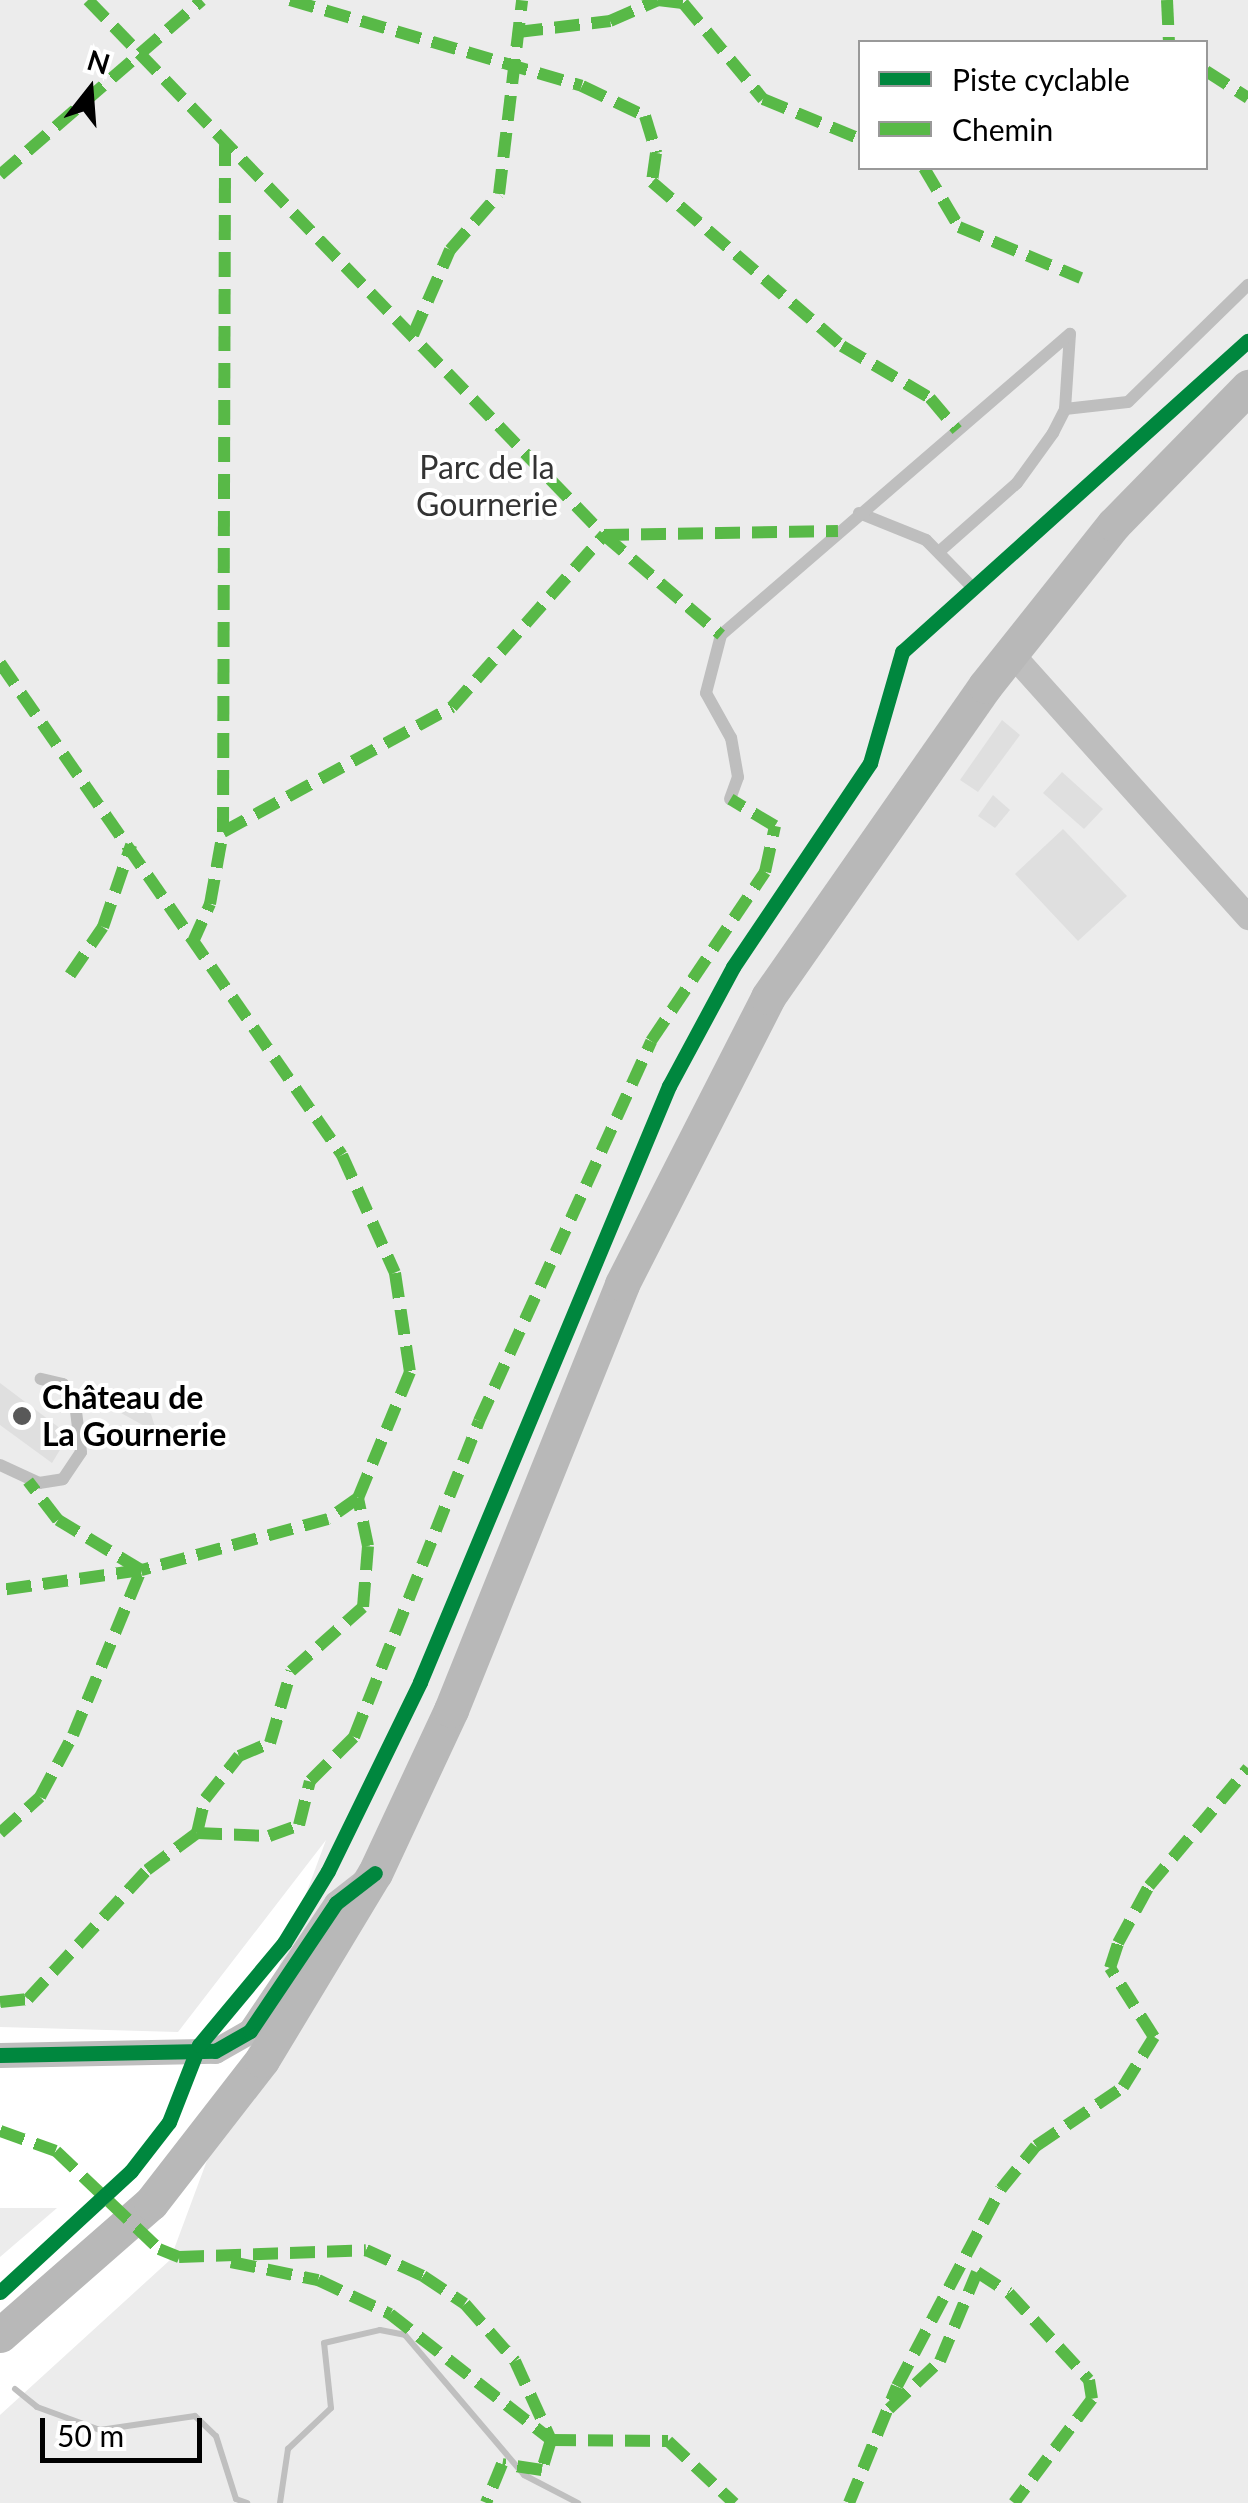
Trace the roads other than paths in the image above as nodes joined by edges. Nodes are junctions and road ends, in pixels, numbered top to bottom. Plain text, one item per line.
1 (1248, 285) edge
2 (1248, 386) edge
3 (1064, 408) junction
4 (859, 513) junction
5 (941, 550) junction
6 (972, 586) dead end
7 (1012, 653) junction
8 (730, 799) dead end
9 (1248, 916) edge
10 (41, 1379) dead end
11 (0, 1465) edge
12 (375, 1873) junction
13 (0, 2055) edge
14 (0, 2335) edge

1 - 3 lane
2 - 7 main road
3 - 4 lane
3 - 5 lane
4 - 5 lane
4 - 8 lane
5 - 6 lane
7 - 9 street
7 - 12 main road
10 - 11 lane
12 - 13 street
12 - 14 main road

